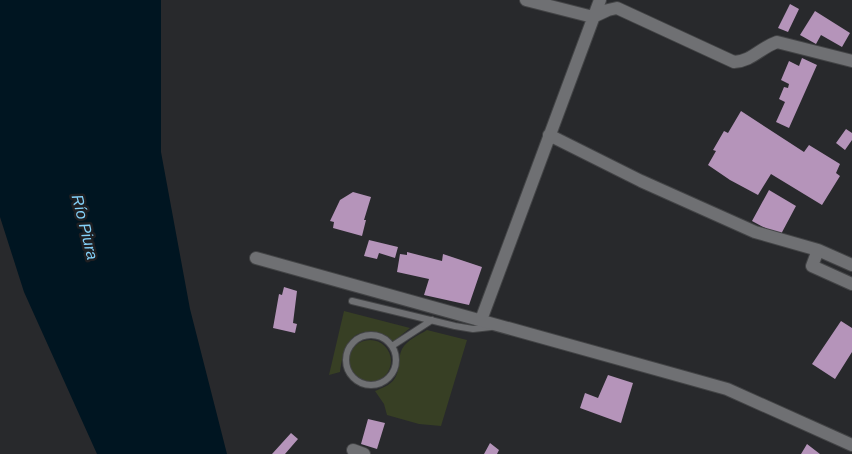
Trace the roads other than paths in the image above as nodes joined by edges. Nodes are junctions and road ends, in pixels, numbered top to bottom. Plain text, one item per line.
1 (526, 0) edge
2 (600, 0) edge
3 (593, 17) junction
4 (852, 61) edge
5 (549, 135) junction
6 (818, 250) junction
7 (256, 258) dead end
8 (852, 265) edge
9 (852, 284) edge
10 (352, 300) dead end
11 (432, 320) junction
12 (482, 320) junction
13 (500, 326) junction
14 (392, 346) junction
15 (852, 445) edge

1 - 3 street
2 - 3 street
3 - 4 street
3 - 5 street
5 - 6 street
5 - 12 street
6 - 8 street
6 - 9 street
7 - 12 street
10 - 11 lane
11 - 13 lane
11 - 14 lane
12 - 13 street
13 - 15 street
14 - 14 lane

